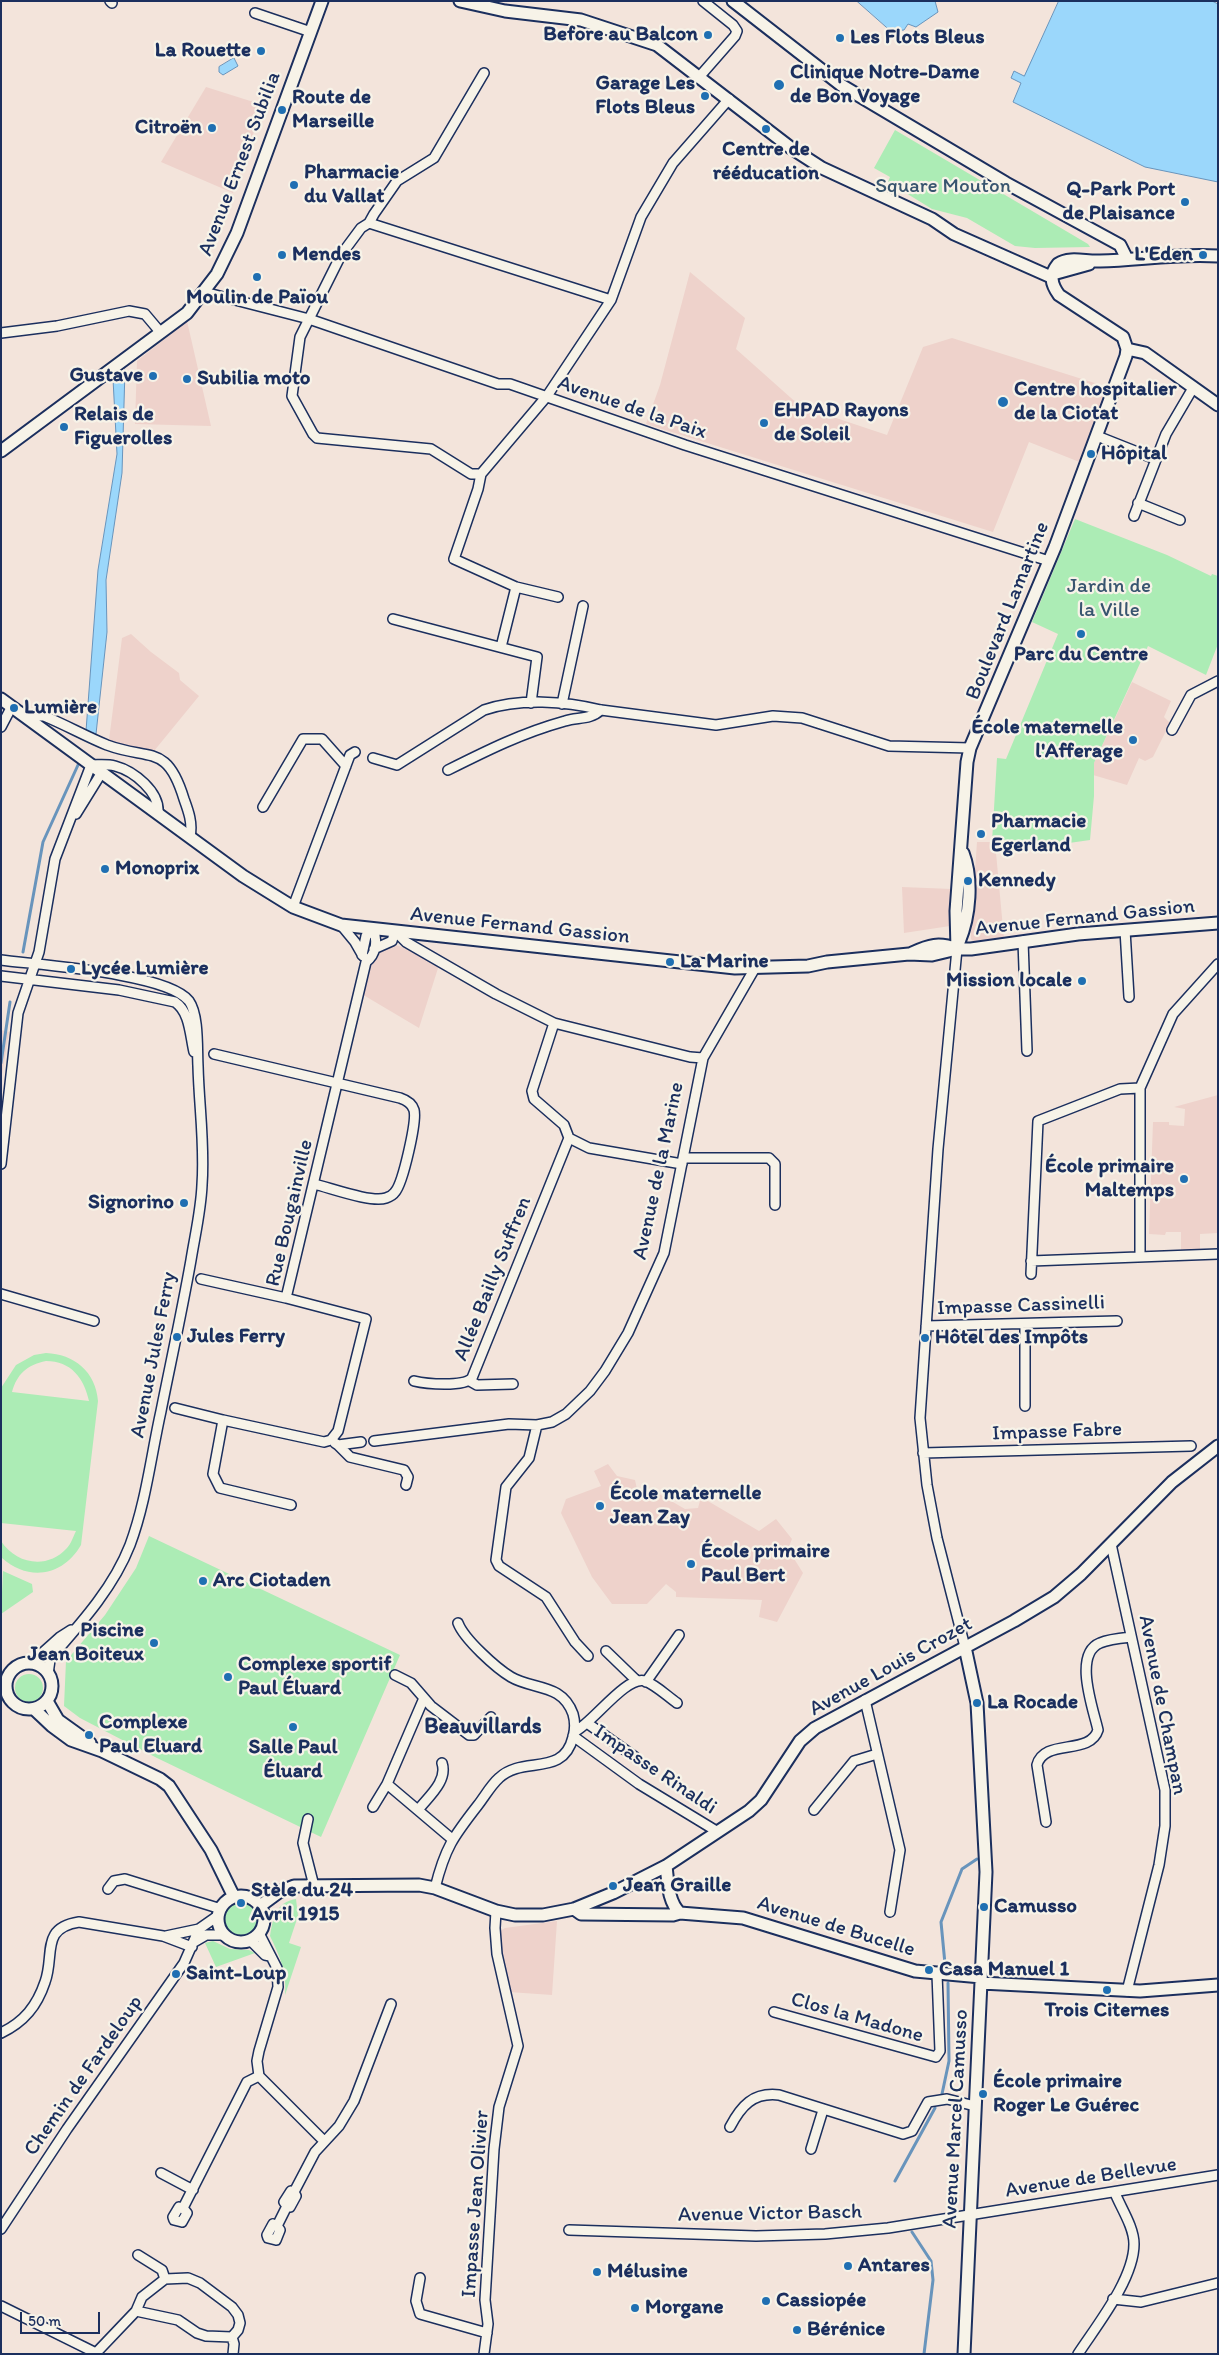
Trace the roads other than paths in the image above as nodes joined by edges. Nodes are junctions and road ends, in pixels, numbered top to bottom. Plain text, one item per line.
1 (322, 1) edge
2 (460, 1) edge
3 (704, 1) edge
4 (733, 1) edge
5 (490, 5) edge
6 (254, 12) dead end
7 (311, 32) junction
8 (484, 73) dead end
9 (700, 76) junction
10 (730, 99) junction
11 (370, 223) junction
12 (1105, 238) junction
13 (1218, 256) edge
14 (1127, 259) junction
15 (1112, 261) junction
16 (1052, 275) junction
17 (204, 292) junction
18 (611, 300) junction
19 (309, 319) junction
20 (1, 333) edge
21 (161, 333) junction
22 (1127, 349) junction
23 (1193, 388) junction
24 (547, 396) junction
25 (1218, 405) edge
26 (1097, 436) junction
27 (1, 451) edge
28 (1155, 459) junction
29 (481, 474) junction
30 (1138, 503) junction
31 (1134, 516) dead end
32 (1180, 520) dead end
33 (1049, 560) junction
34 (516, 587) junction
35 (558, 597) dead end
36 (583, 606) dead end
37 (393, 618) dead end
38 (500, 647) junction
39 (1218, 681) edge
40 (1, 699) edge
41 (531, 703) junction
42 (562, 704) junction
43 (12, 706) junction
44 (601, 710) junction
45 (31, 720) junction
46 (1, 727) edge
47 (1172, 730) dead end
48 (970, 748) junction
49 (355, 752) dead end
50 (373, 758) dead end
51 (92, 765) junction
52 (346, 766) junction
53 (448, 770) dead end
54 (102, 772) junction
55 (263, 807) dead end
56 (158, 813) junction
57 (67, 829) junction
58 (190, 836) junction
59 (292, 907) junction
60 (1218, 923) edge
61 (341, 925) junction
62 (373, 930) junction
63 (395, 930) junction
64 (1125, 930) junction
65 (1023, 942) junction
66 (958, 946) junction
67 (374, 949) junction
68 (364, 959) junction
69 (1, 960) edge
70 (35, 964) junction
71 (1218, 964) edge
72 (755, 968) junction
73 (1, 976) edge
74 (30, 979) junction
75 (1129, 997) dead end
76 (554, 1023) junction
77 (1027, 1051) dead end
78 (214, 1054) dead end
79 (703, 1058) junction
80 (198, 1069) junction
81 (338, 1083) junction
82 (1140, 1088) junction
83 (569, 1138) junction
84 (682, 1161) junction
85 (1, 1164) edge
86 (314, 1184) junction
87 (776, 1205) dead end
88 (1218, 1254) edge
89 (1140, 1257) junction
90 (1031, 1261) junction
91 (1031, 1274) dead end
92 (201, 1279) dead end
93 (1, 1294) edge
94 (286, 1298) junction
95 (94, 1321) dead end
96 (1117, 1321) dead end
97 (1025, 1324) junction
98 (926, 1326) junction
99 (414, 1380) dead end
100 (470, 1381) junction
101 (514, 1384) dead end
102 (1025, 1406) dead end
103 (175, 1408) dead end
104 (224, 1420) junction
105 (537, 1425) junction
106 (374, 1440) dead end
107 (361, 1442) dead end
108 (335, 1443) junction
109 (1191, 1446) dead end
110 (1218, 1446) edge
111 (923, 1453) junction
112 (406, 1485) dead end
113 (291, 1505) dead end
114 (1110, 1544) junction
115 (458, 1623) dead end
116 (74, 1629) junction
117 (679, 1635) dead end
118 (1131, 1636) junction
119 (965, 1646) junction
120 (606, 1651) dead end
121 (588, 1656) dead end
122 (31, 1663) junction
123 (48, 1674) junction
124 (394, 1675) dead end
125 (637, 1681) junction
126 (646, 1682) junction
127 (4, 1688) edge
128 (424, 1698) junction
129 (865, 1700) junction
130 (6, 1701) edge
131 (47, 1701) junction
132 (677, 1703) dead end
133 (34, 1709) junction
134 (491, 1717) dead end
135 (587, 1723) junction
136 (574, 1734) junction
137 (102, 1751) junction
138 (877, 1754) junction
139 (635, 1758) dead end
140 (442, 1762) dead end
141 (387, 1784) junction
142 (373, 1807) dead end
143 (418, 1810) junction
144 (814, 1810) dead end
145 (308, 1819) dead end
146 (1046, 1822) dead end
147 (718, 1832) junction
148 (452, 1839) junction
149 (666, 1866) junction
150 (314, 1886) junction
151 (435, 1888) junction
152 (108, 1889) dead end
153 (234, 1897) junction
154 (260, 1906) junction
155 (574, 1910) junction
156 (496, 1911) junction
157 (220, 1912) junction
158 (890, 1912) dead end
159 (680, 1913) junction
160 (199, 1929) junction
161 (259, 1933) junction
162 (225, 1935) junction
163 (164, 1936) junction
164 (250, 1940) junction
165 (193, 1944) junction
166 (270, 1956) junction
167 (937, 1974) junction
168 (981, 1980) junction
169 (1218, 1985) edge
170 (1127, 1991) junction
171 (391, 2004) dead end
172 (774, 2012) dead end
173 (1, 2033) edge
174 (259, 2076) junction
175 (975, 2106) junction
176 (823, 2110) junction
177 (730, 2127) dead end
178 (324, 2141) junction
179 (811, 2149) dead end
180 (161, 2174) dead end
181 (1218, 2175) edge
182 (192, 2190) junction
183 (1116, 2193) junction
184 (183, 2208) dead end
185 (970, 2215) junction
186 (277, 2226) dead end
187 (1, 2229) edge
188 (569, 2230) dead end
189 (138, 2255) dead end
190 (420, 2278) dead end
191 (165, 2279) junction
192 (1218, 2283) edge
193 (1113, 2300) junction
194 (1, 2306) edge
195 (136, 2311) junction
196 (487, 2333) junction
197 (232, 2337) junction
198 (97, 2353) edge
199 (233, 2354) edge
200 (484, 2354) edge
201 (964, 2354) edge
202 (1078, 2354) edge

1 - 7 street, Avenue Ernest Subilia
2 - 5 street
3 - 9 street
4 - 12 street
5 - 9 street
6 - 7 street
7 - 17 street, Avenue Ernest Subilia
8 - 11 street
9 - 10 street
10 - 16 street
10 - 18 street
11 - 18 street
11 - 19 street
12 - 14 street
12 - 15 street
13 - 14 street
14 - 15 street
15 - 16 street
16 - 22 street
17 - 19 street, Avenue de la Paix
17 - 21 street, Avenue Ernest Subilia
18 - 24 street
19 - 24 street, Avenue de la Paix
19 - 29 street
20 - 21 street
21 - 27 street, Avenue Ernest Subilia
22 - 23 street
22 - 26 street, Boulevard Lamartine
23 - 25 street
23 - 28 street
24 - 29 street
24 - 33 street, Avenue de la Paix
26 - 28 street
26 - 33 street, Boulevard Lamartine
28 - 30 street
29 - 34 street
30 - 31 street
30 - 32 street
33 - 48 street, Boulevard Lamartine
34 - 35 street
34 - 38 street
36 - 42 street
37 - 38 street
38 - 41 street
39 - 47 street
40 - 43 street, Avenue Fernand Gassion
41 - 42 street
41 - 50 street
42 - 44 street
43 - 45 street, Avenue Fernand Gassion
43 - 46 street
44 - 48 street
44 - 53 street
45 - 51 street, Avenue Fernand Gassion
45 - 58 street
48 - 66 street, Boulevard Lamartine
49 - 52 street
51 - 54 street, Avenue Fernand Gassion
51 - 56 street
51 - 57 street
52 - 55 street
52 - 59 street
54 - 56 street, Avenue Fernand Gassion
54 - 57 street
56 - 58 street, Avenue Fernand Gassion
57 - 70 street
58 - 59 street, Avenue Fernand Gassion
59 - 61 street, Avenue Fernand Gassion
60 - 64 street, Avenue Fernand Gassion
61 - 62 street, Avenue Fernand Gassion
61 - 68 street
62 - 63 street, Avenue Fernand Gassion
62 - 67 street
62 - 68 street, Rue Bougainville
63 - 67 street, Rue Bougainville
63 - 72 street, Avenue Fernand Gassion
63 - 76 street
64 - 65 street, Avenue Fernand Gassion
64 - 75 street
65 - 66 street, Avenue Fernand Gassion
65 - 77 street
66 - 72 street, Avenue Fernand Gassion
66 - 98 street
67 - 68 street, Rue Bougainville
68 - 81 street, Rue Bougainville
69 - 70 street, Avenue Jules Ferry
70 - 74 street
70 - 80 street, Avenue Jules Ferry
71 - 82 street
72 - 79 street, Avenue de la Marine
73 - 74 street, Avenue Jules Ferry
74 - 80 street, Avenue Jules Ferry
74 - 85 street
76 - 79 street
76 - 83 street
78 - 81 street
79 - 84 street, Avenue de la Marine
80 - 116 street, Avenue Jules Ferry
81 - 86 street, Rue Bougainville
81 - 86 street
82 - 89 street
82 - 90 street
83 - 84 street
83 - 100 street, Allée Bailly Suffren
84 - 87 street
84 - 105 street, Avenue de la Marine
86 - 94 street, Rue Bougainville
88 - 89 street
89 - 90 street
90 - 91 street
92 - 94 street
93 - 95 street
94 - 108 street, Rue Bougainville
96 - 97 street, Impasse Cassinelli
97 - 98 street, Impasse Cassinelli
97 - 102 street
98 - 111 street
99 - 100 street, Allée Bailly Suffren
100 - 101 street
103 - 104 street
104 - 108 street
104 - 113 street
105 - 106 street, Avenue de la Marine
105 - 121 street
107 - 108 street
108 - 112 street
109 - 111 street, Impasse Fabre
110 - 114 street, Avenue Louis Crozet
111 - 119 street
114 - 118 street, Avenue de Champan
114 - 119 street, Avenue Louis Crozet
115 - 136 street
116 - 122 street, Avenue Jules Ferry
116 - 123 street, Avenue Jules Ferry
117 - 126 street
118 - 146 street
118 - 170 street, Avenue de Champan
119 - 129 street, Avenue Louis Crozet
119 - 168 street, Avenue Marcel Camusso
120 - 125 street
122 - 123 street
122 - 127 street
123 - 131 street
124 - 128 street
125 - 126 street
125 - 135 street
126 - 132 street
127 - 130 street
128 - 134 street
128 - 141 street
129 - 138 street
129 - 147 street, Avenue Louis Crozet
130 - 133 street
131 - 133 street
131 - 137 street
133 - 137 street
135 - 136 street
135 - 139 street
136 - 147 street, Impasse Rinaldi
136 - 148 street
137 - 153 street
138 - 144 street
138 - 158 street
140 - 143 street
141 - 142 street
141 - 143 street
143 - 148 street
145 - 150 street
147 - 149 street, Avenue Louis Crozet
148 - 151 street
149 - 155 street, Avenue Louis Crozet
149 - 159 street
150 - 151 street, Avenue Louis Crozet
150 - 154 street, Avenue Louis Crozet
151 - 156 street, Avenue Louis Crozet
152 - 157 street
153 - 154 street
153 - 157 street
154 - 161 street
155 - 156 street, Avenue Louis Crozet
155 - 159 street, Avenue de Bucelle
156 - 196 street, Impasse Jean Olivier
157 - 160 street
157 - 162 street
159 - 167 street, Avenue de Bucelle
160 - 163 street
160 - 165 street, Chemin de Fardeloup
161 - 164 street
161 - 166 street
162 - 164 street
162 - 165 street
163 - 165 street
163 - 173 street
164 - 166 street
165 - 187 street, Chemin de Fardeloup
166 - 174 street
167 - 168 street, Avenue de Bucelle
167 - 172 street, Clos la Madone
168 - 170 street, Avenue de Bucelle
168 - 175 street, Avenue Marcel Camusso
169 - 170 street, Avenue de Bucelle
171 - 178 street
174 - 178 street
174 - 182 street
175 - 176 street
175 - 185 street, Avenue Marcel Camusso
176 - 177 street
176 - 179 street
178 - 186 street
180 - 182 street
181 - 183 street, Avenue de Bellevue
182 - 184 street
183 - 185 street, Avenue de Bellevue
183 - 193 street
185 - 188 street, Avenue Victor Basch
185 - 201 street, Avenue Marcel Camusso
189 - 191 street
190 - 196 street
191 - 195 street
191 - 197 street
192 - 193 street
193 - 202 street
194 - 198 street
195 - 197 street
195 - 198 street
196 - 200 street, Impasse Jean Olivier
197 - 199 street

